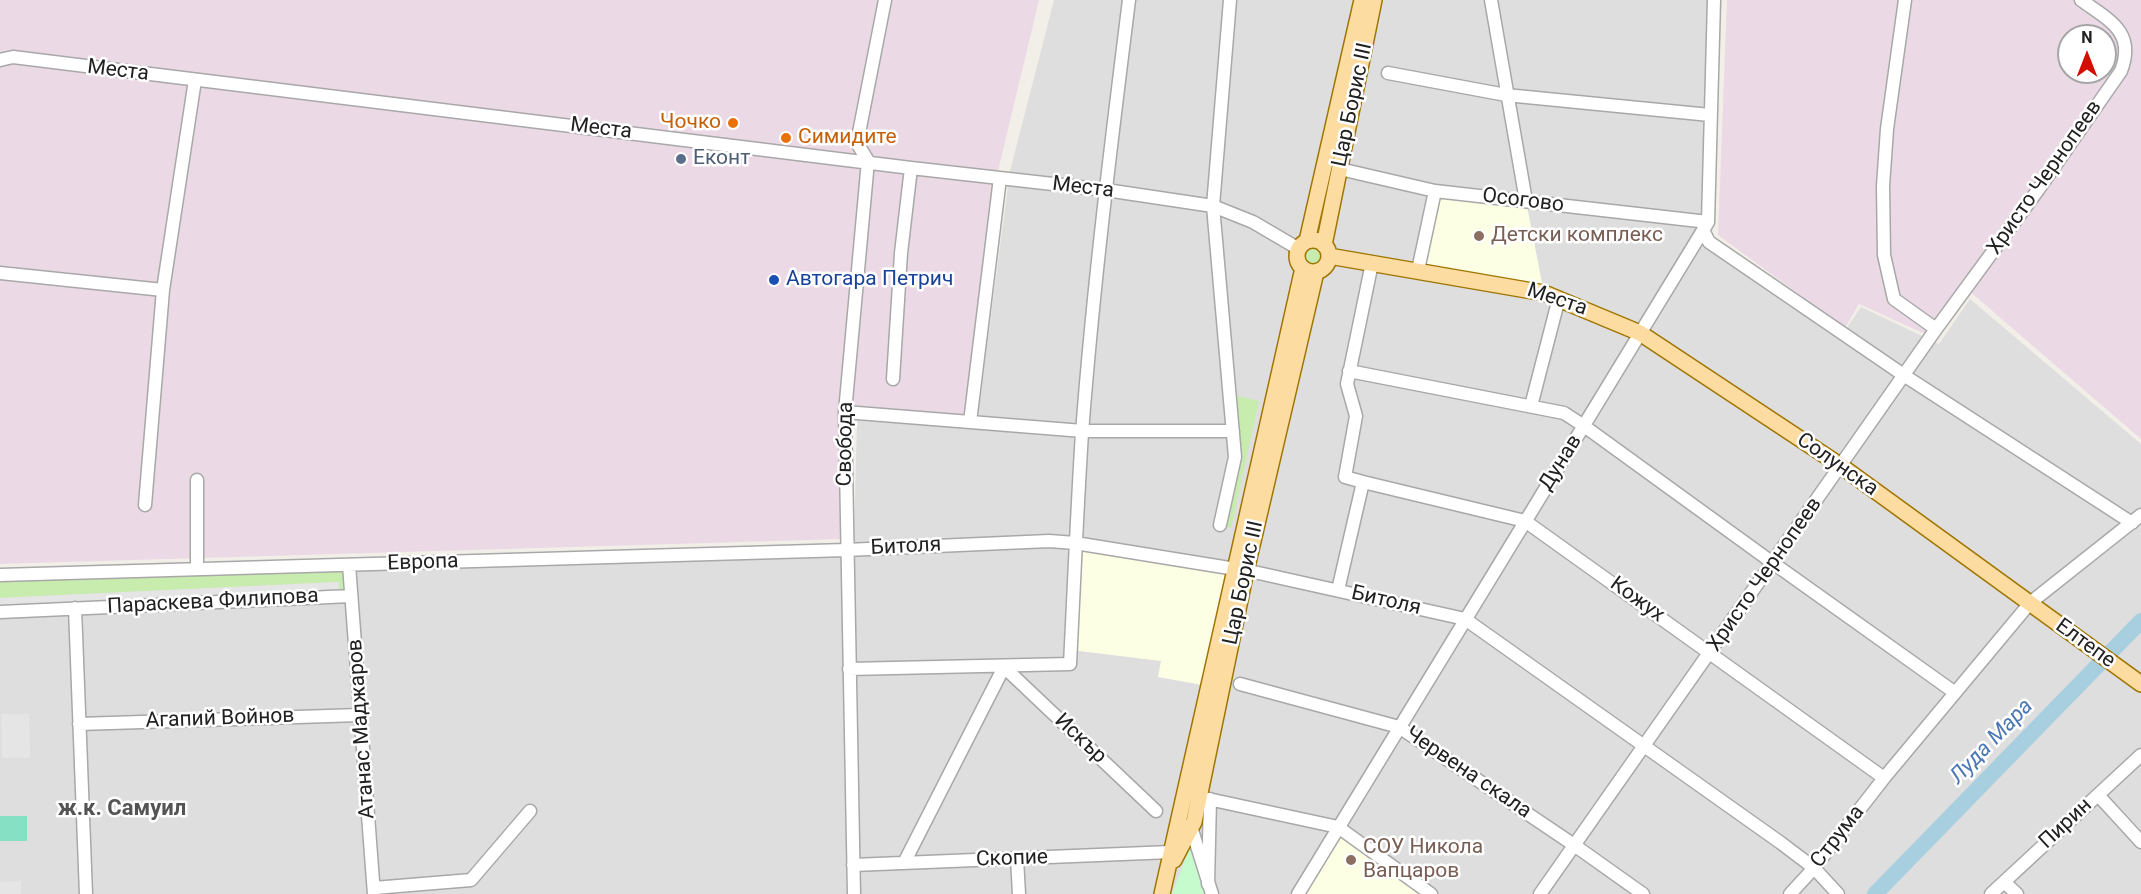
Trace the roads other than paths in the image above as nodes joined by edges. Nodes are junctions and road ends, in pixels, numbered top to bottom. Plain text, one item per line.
1 (885, 0) edge
2 (1129, 0) edge
3 (1230, 0) edge
4 (1362, 0) edge
5 (1374, 0) edge
6 (1491, 0) edge
7 (1714, 0) edge
8 (1905, 0) edge
9 (2081, 0) edge
10 (0, 60) edge
11 (1388, 73) dead end
12 (195, 81) junction
13 (1506, 95) junction
14 (1710, 115) junction
15 (868, 161) junction
16 (911, 168) junction
17 (1340, 169) junction
18 (1000, 178) junction
19 (1106, 190) junction
20 (1435, 191) junction
21 (1526, 201) junction
22 (1213, 206) junction
23 (1705, 226) junction
24 (1303, 245) junction
25 (1326, 250) junction
26 (1372, 263) junction
27 (1309, 270) junction
28 (1418, 270) junction
29 (0, 273) edge
30 (163, 290) junction
31 (1559, 298) junction
32 (1936, 329) junction
33 (1640, 333) junction
34 (1349, 371) junction
35 (1905, 376) junction
36 (892, 379) dead end
37 (1532, 406) junction
38 (845, 412) junction
39 (970, 422) junction
40 (1584, 426) junction
41 (1083, 431) junction
42 (1233, 431) junction
43 (1841, 466) junction
44 (197, 480) dead end
45 (1363, 482) junction
46 (145, 505) dead end
47 (2137, 519) edge
48 (1525, 520) junction
49 (1220, 525) dead end
50 (1075, 543) junction
51 (846, 550) junction
52 (1773, 563) junction
53 (349, 565) junction
54 (197, 569) junction
55 (1241, 570) junction
56 (0, 575) edge
57 (1338, 590) junction
58 (351, 596) junction
59 (2030, 603) junction
60 (75, 608) junction
61 (0, 612) edge
62 (1465, 619) junction
63 (1710, 652) junction
64 (1004, 667) junction
65 (849, 669) junction
66 (1240, 684) dead end
67 (2141, 684) edge
68 (1954, 692) junction
69 (360, 715) junction
70 (80, 724) junction
71 (1399, 727) junction
72 (1644, 747) junction
73 (2141, 755) edge
74 (1884, 778) junction
75 (2098, 795) junction
76 (1205, 798) junction
77 (530, 811) dead end
78 (1156, 811) dead end
79 (1179, 818) junction
80 (1193, 826) junction
81 (1338, 827) junction
82 (2141, 842) edge
83 (1575, 845) junction
84 (1171, 852) junction
85 (1017, 859) junction
86 (904, 863) junction
87 (853, 865) junction
88 (1814, 868) junction
89 (1166, 873) junction
90 (2004, 882) junction
91 (1210, 889) edge
92 (374, 891) edge
93 (86, 894) edge
94 (854, 894) edge
95 (1018, 894) edge
96 (1162, 894) edge
97 (1298, 894) edge
98 (1431, 894) edge
99 (1540, 894) edge
100 (1643, 894) edge
101 (1790, 894) edge
102 (1838, 894) edge
103 (1991, 894) edge
104 (2017, 894) edge

1 - 15 street, Свобода
2 - 19 street
3 - 22 street
4 - 24 main road, Цар Борис III
5 - 17 main road, Цар Борис III
6 - 13 street
7 - 14 street
8 - 32 street
9 - 32 street, Христо Чернопеев
10 - 12 street, Места
11 - 13 street
12 - 15 street, Места
12 - 30 street
13 - 14 street
13 - 21 street
14 - 23 street
15 - 16 street, Места
15 - 38 street, Свобода
16 - 18 street, Места
16 - 36 street
17 - 20 street, Осогово
17 - 25 main road, Цар Борис III
18 - 19 street, Места
18 - 39 street
19 - 22 street, Места
19 - 41 street
20 - 21 street, Осогово
20 - 28 street
21 - 23 street, Осогово
22 - 24 street, Места
22 - 42 street
23 - 33 street, Дунав
23 - 35 street
24 - 25 main road
24 - 27 main road
25 - 26 main road, Места
25 - 27 main road
26 - 28 main road, Места
26 - 34 street
27 - 55 main road, Цар Борис III
28 - 31 main road, Места
29 - 30 street
30 - 46 street
31 - 33 main road, Места
31 - 37 street
32 - 35 street, Христо Чернопеев
33 - 40 street, Дунав
33 - 43 main road, Солунска
34 - 37 street
34 - 45 street
35 - 43 street, Христо Чернопеев
35 - 47 street
37 - 40 street
38 - 39 street
38 - 51 street, Свобода
39 - 41 street
40 - 48 street, Дунав
40 - 52 street
41 - 42 street
41 - 50 street
42 - 49 street
43 - 52 street, Христо Чернопеев
43 - 59 main road, Солунска
44 - 54 street
45 - 48 street, Кожух
45 - 57 street
47 - 59 street, Струма
48 - 62 street, Дунав
48 - 63 street, Кожух
50 - 51 street, Битоля
50 - 55 street, Битоля
50 - 64 street
51 - 53 street, Европа
51 - 65 street, Свобода
52 - 63 street, Христо Чернопеев
52 - 68 street
53 - 54 street, Европа
53 - 58 street, Атанас Маджаров
54 - 56 street, Европа
55 - 57 street, Битоля
55 - 76 main road, Цар Борис III
55 - 79 main road, Цар Борис III
57 - 62 street, Битоля
58 - 60 street, Параскева Филипова
58 - 69 street, Атанас Маджаров
59 - 67 main road, Елтепе
59 - 68 street, Струма
60 - 61 street, Параскева Филипова
60 - 70 street
62 - 71 street, Дунав
62 - 72 street, Битоля
63 - 72 street, Христо Чернопеев
63 - 74 street, Кожух
64 - 65 street
64 - 78 street, Искър
64 - 86 street
65 - 87 street, Свобода
66 - 71 street, Червена скала
68 - 74 street, Струма
69 - 70 street, Агапий Войнов
69 - 92 street, Атанас Маджаров
70 - 93 street
71 - 81 street, Дунав
71 - 83 street, Червена скала
72 - 83 street, Христо Чернопеев
72 - 88 street, Битоля
73 - 75 street, Пирин
74 - 88 street, Струма
75 - 82 street
75 - 90 street, Пирин
76 - 80 main road, Цар Борис III
76 - 81 street
76 - 91 street
77 - 92 street
79 - 80 main road
79 - 84 main road, Цар Борис III
80 - 89 main road
80 - 91 street, Цар Борис III
81 - 97 street, Дунав
81 - 98 street
83 - 99 street, Христо Чернопеев
83 - 100 street, Червена скала
84 - 85 street, Скопие
84 - 89 main road, Цар Борис III
85 - 86 street, Скопие
85 - 95 street
86 - 87 street, Скопие
87 - 94 street, Свобода
88 - 101 street, Струма
88 - 102 street, Битоля
89 - 96 main road, Цар Борис III
90 - 103 street, Пирин
90 - 104 street

